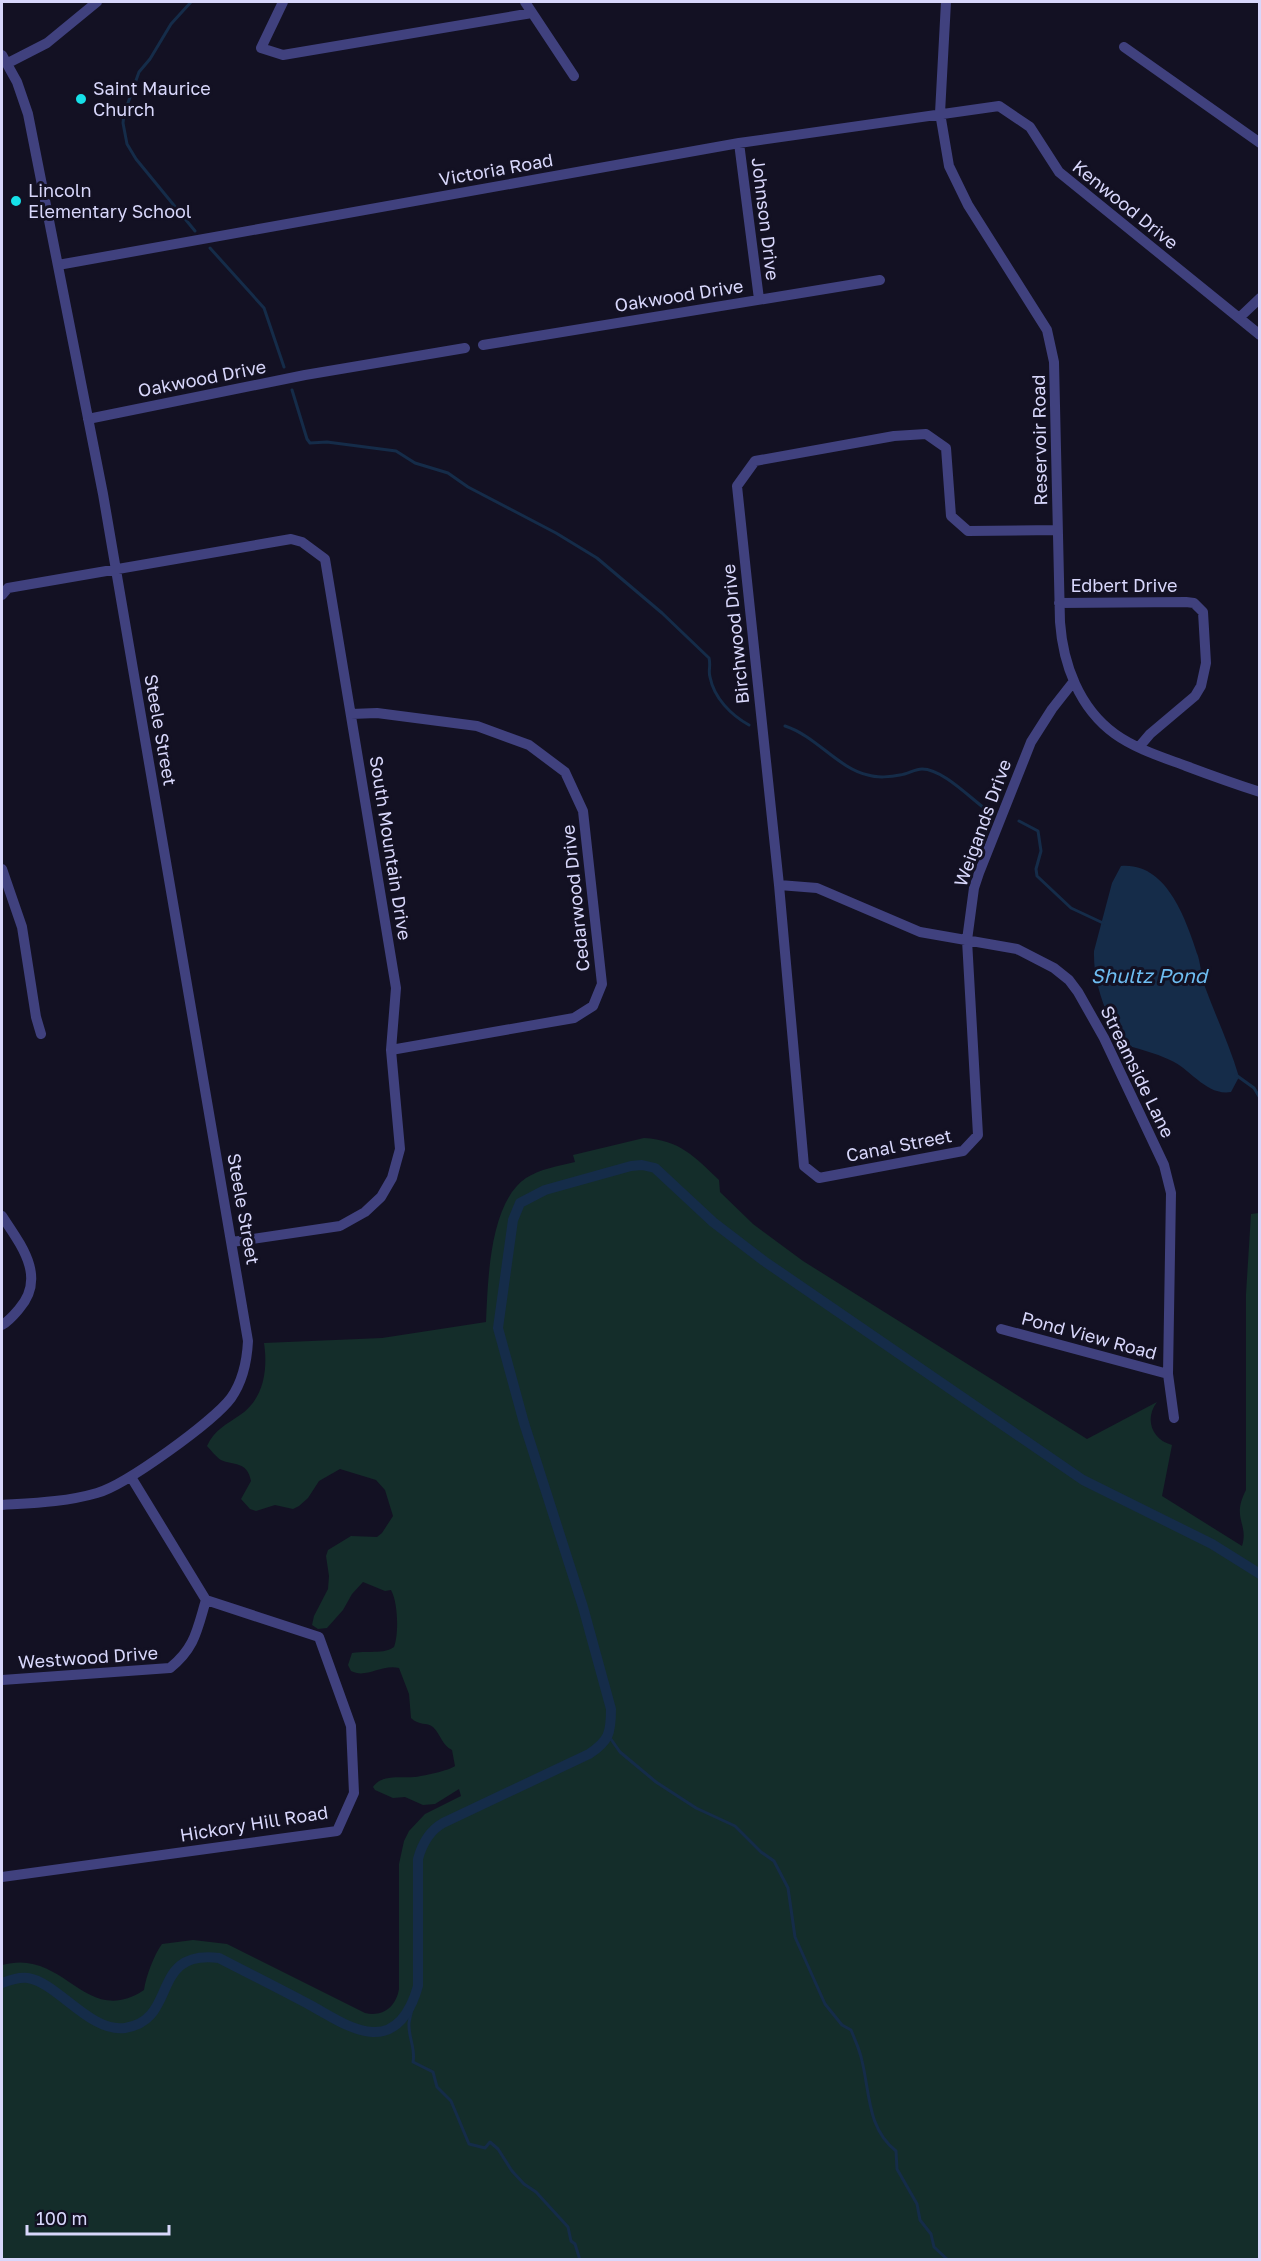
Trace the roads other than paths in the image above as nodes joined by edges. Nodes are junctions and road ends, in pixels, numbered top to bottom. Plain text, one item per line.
1 (97, 2) edge
2 (283, 2) edge
3 (525, 2) edge
4 (946, 2) edge
5 (532, 13) junction
6 (1124, 47) dead end
7 (5, 59) edge
8 (574, 76) dead end
9 (940, 113) junction
10 (739, 143) junction
11 (1260, 143) edge
12 (58, 266) junction
13 (880, 280) dead end
14 (1260, 298) edge
15 (759, 299) junction
16 (1239, 318) junction
17 (1260, 334) edge
18 (483, 345) dead end
19 (465, 348) dead end
20 (88, 419) junction
21 (1058, 530) junction
22 (116, 570) junction
23 (2, 595) edge
24 (1059, 603) junction
25 (1074, 681) junction
26 (351, 714) junction
27 (1139, 747) junction
28 (1260, 792) edge
29 (2, 869) edge
30 (779, 885) junction
31 (967, 940) junction
32 (41, 1034) dead end
33 (392, 1050) junction
34 (978, 1135) joint
35 (819, 1178) joint
36 (2, 1216) edge
37 (232, 1242) junction
38 (2, 1324) edge
39 (1001, 1329) dead end
40 (1168, 1374) junction
41 (1174, 1418) dead end
42 (130, 1477) junction
43 (2, 1505) edge
44 (206, 1600) junction
45 (2, 1680) edge
46 (2, 1877) edge

1 - 7 street
2 - 5 street
3 - 5 street
4 - 9 street, Reservoir Road
5 - 8 street
6 - 11 street
7 - 12 street, Steele Street
9 - 10 street, Victoria Road
9 - 16 street, Kenwood Drive
9 - 21 street, Reservoir Road
10 - 12 street, Victoria Road
10 - 15 street, Johnson Drive
12 - 20 street, Steele Street
13 - 15 street, Oakwood Drive
14 - 16 street
15 - 18 street, Oakwood Drive
16 - 17 street, Kenwood Drive
19 - 20 street, Oakwood Drive
20 - 22 street, Steele Street
21 - 24 street, Reservoir Road
21 - 30 street, Birchwood Drive
22 - 23 street, South Mountain Drive
22 - 26 street, South Mountain Drive
22 - 37 street, Steele Street
24 - 25 street, Reservoir Road
24 - 27 street, Edbert Drive
25 - 27 street, Reservoir Road
25 - 31 street, Weigands Drive
26 - 33 street, South Mountain Drive
26 - 33 street, Cedarwood Drive
27 - 28 street, Reservoir Road
29 - 32 street
30 - 31 street, Streamside Lane
30 - 35 street, Birchwood Drive
31 - 34 street, Weigands Drive
31 - 40 street, Streamside Lane
33 - 37 street, South Mountain Drive
34 - 35 street, Canal Street
36 - 38 street
37 - 42 street, Steele Street
39 - 40 street, Pond View Road
40 - 41 street, Streamside Lane
42 - 43 street, Steele Street
42 - 44 street
44 - 45 street, Westwood Drive
44 - 46 street, Hickory Hill Road

